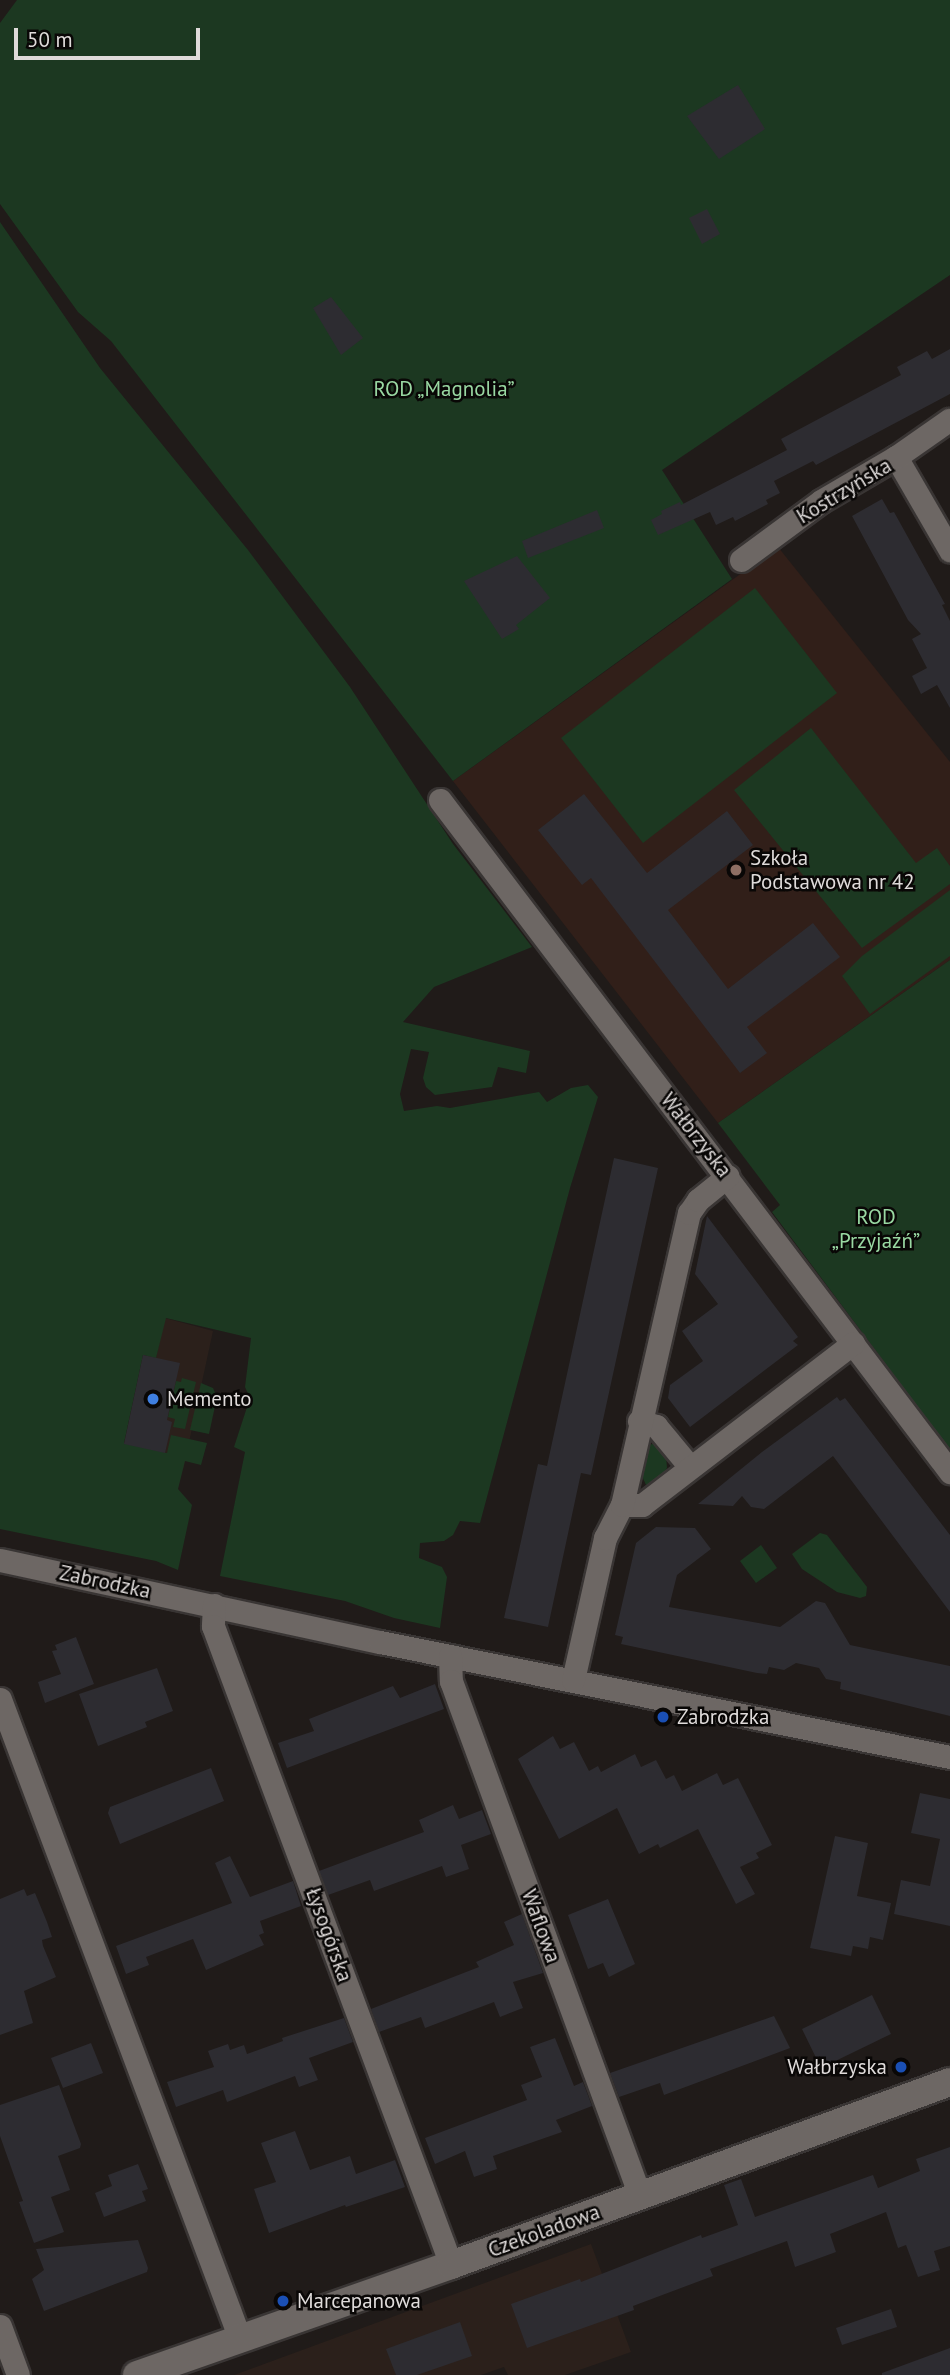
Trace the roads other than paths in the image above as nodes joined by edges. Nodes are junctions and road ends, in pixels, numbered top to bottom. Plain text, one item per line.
1 (949, 420) edge
2 (896, 457) junction
3 (950, 548) edge
4 (741, 560) dead end
5 (440, 800) dead end
6 (728, 1176) junction
7 (853, 1343) junction
8 (639, 1421) junction
9 (690, 1467) junction
10 (950, 1472) edge
11 (622, 1505) junction
12 (0, 1560) edge
13 (214, 1605) junction
14 (450, 1656) junction
15 (573, 1680) junction
16 (0, 1699) edge
17 (950, 1757) edge
18 (950, 2082) edge
19 (640, 2196) junction
20 (451, 2265) junction
21 (0, 2326) edge
22 (240, 2339) junction
23 (18, 2375) edge
24 (137, 2375) edge

1 - 2 street
2 - 3 street, Kostrzyńska
2 - 4 street, Kostrzyńska
5 - 6 street, Wałbrzyska
6 - 7 street, Wałbrzyska
6 - 8 street
7 - 9 street
7 - 10 street, Wałbrzyska
8 - 9 street
8 - 11 street
9 - 11 street
11 - 15 street
12 - 13 street, Zabrodzka
13 - 14 street, Zabrodzka
13 - 20 street, Łysogórska
14 - 15 street, Zabrodzka
14 - 19 street, Waflowa
15 - 17 street, Zabrodzka
16 - 22 street
18 - 19 street, Czekoladowa
19 - 20 street, Czekoladowa
20 - 22 street, Czekoladowa
21 - 23 street
22 - 24 street, Czekoladowa

